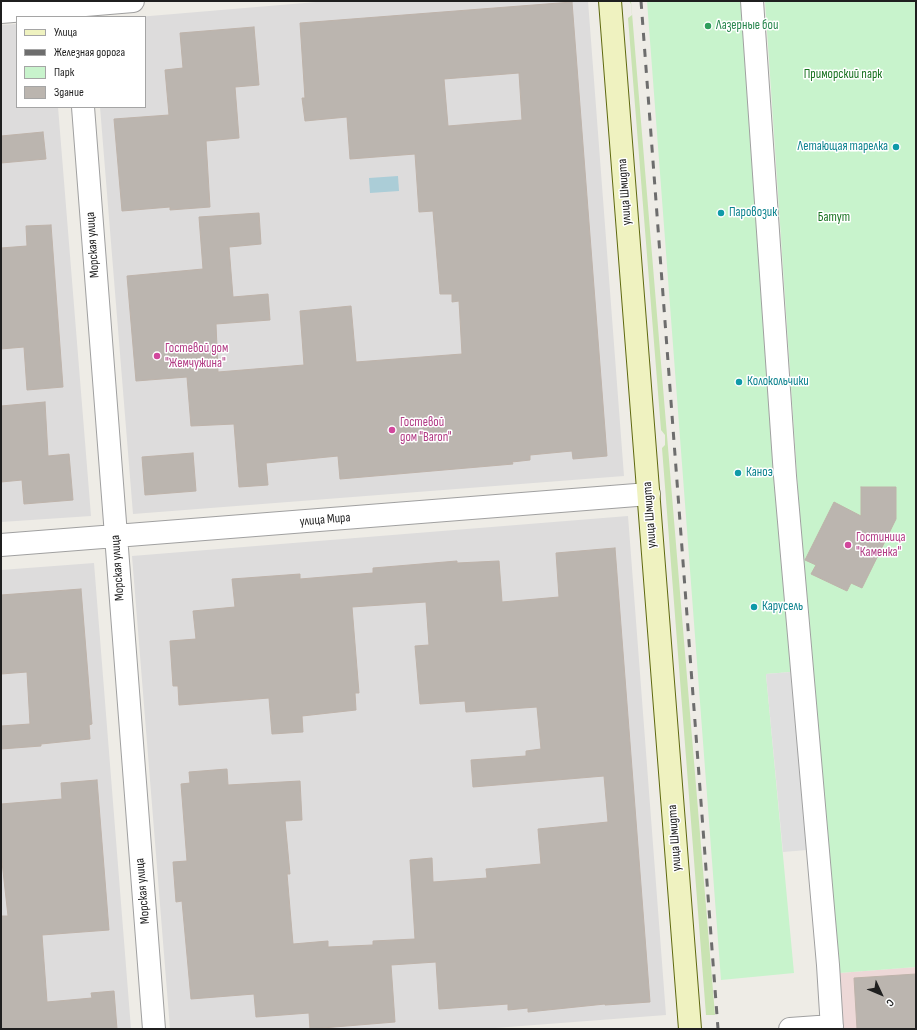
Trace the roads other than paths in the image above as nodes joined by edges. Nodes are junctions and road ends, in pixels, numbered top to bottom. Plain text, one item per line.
1 (133, 1) edge
2 (610, 1) edge
3 (752, 1) edge
4 (75, 8) edge
5 (1, 12) edge
6 (83, 108) edge
7 (649, 494) junction
8 (115, 536) junction
9 (1, 545) edge
10 (832, 1027) edge
11 (154, 1029) edge
12 (690, 1029) edge
13 (790, 1029) edge

1 - 4 street
2 - 7 street, улица Шмидта
3 - 10 street
4 - 5 street
6 - 8 street, Морская улица
7 - 8 street, улица Мира
7 - 12 street, улица Шмидта
8 - 9 street, улица Мира
8 - 11 street, Морская улица
10 - 13 street

